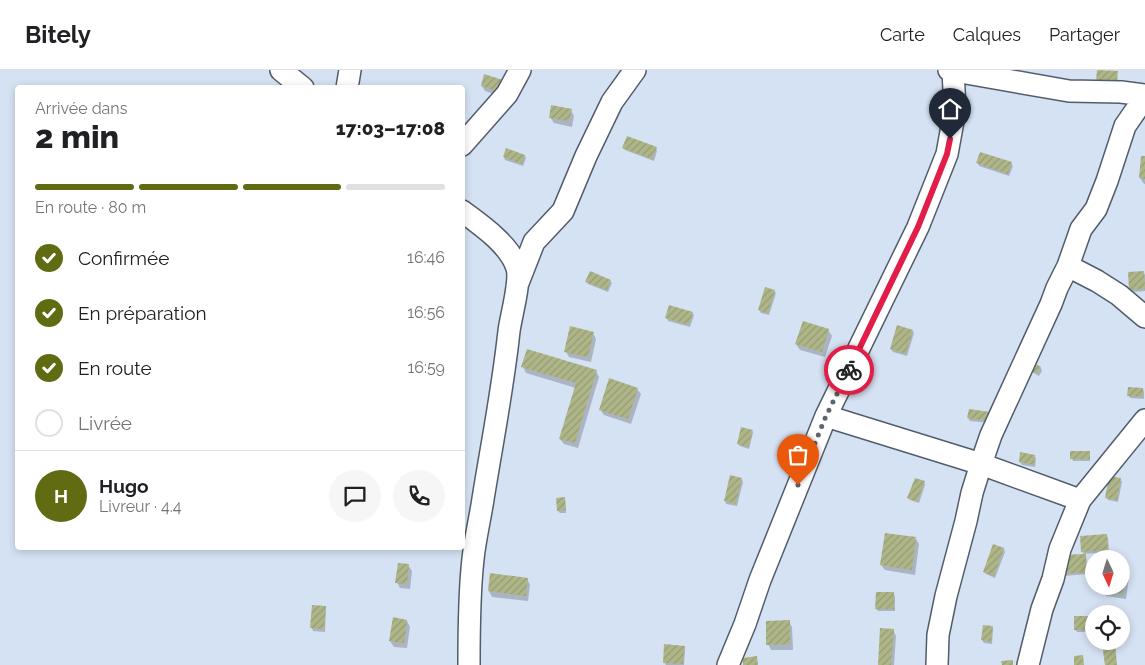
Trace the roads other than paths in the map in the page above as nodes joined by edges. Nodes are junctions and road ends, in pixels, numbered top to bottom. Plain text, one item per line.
1 (281, 70) edge
2 (350, 70) edge
3 (520, 70) edge
4 (635, 70) edge
5 (952, 70) edge
6 (299, 85) edge
7 (348, 85) edge
8 (1145, 96) edge
9 (465, 142) edge
10 (465, 214) edge
11 (1068, 266) junction
12 (517, 286) junction
13 (1145, 317) edge
14 (826, 416) junction
15 (1145, 420) edge
16 (981, 464) junction
17 (1080, 500) junction
18 (469, 665) edge
19 (728, 665) edge
20 (937, 665) edge
21 (1028, 665) edge

1 - 6 street
2 - 7 street
3 - 9 street
4 - 12 street
5 - 8 street
5 - 14 street
8 - 11 street
10 - 12 street
11 - 13 street
11 - 16 street
12 - 18 street
14 - 16 street
14 - 19 street
15 - 17 street
16 - 17 street
16 - 20 street
17 - 21 street

